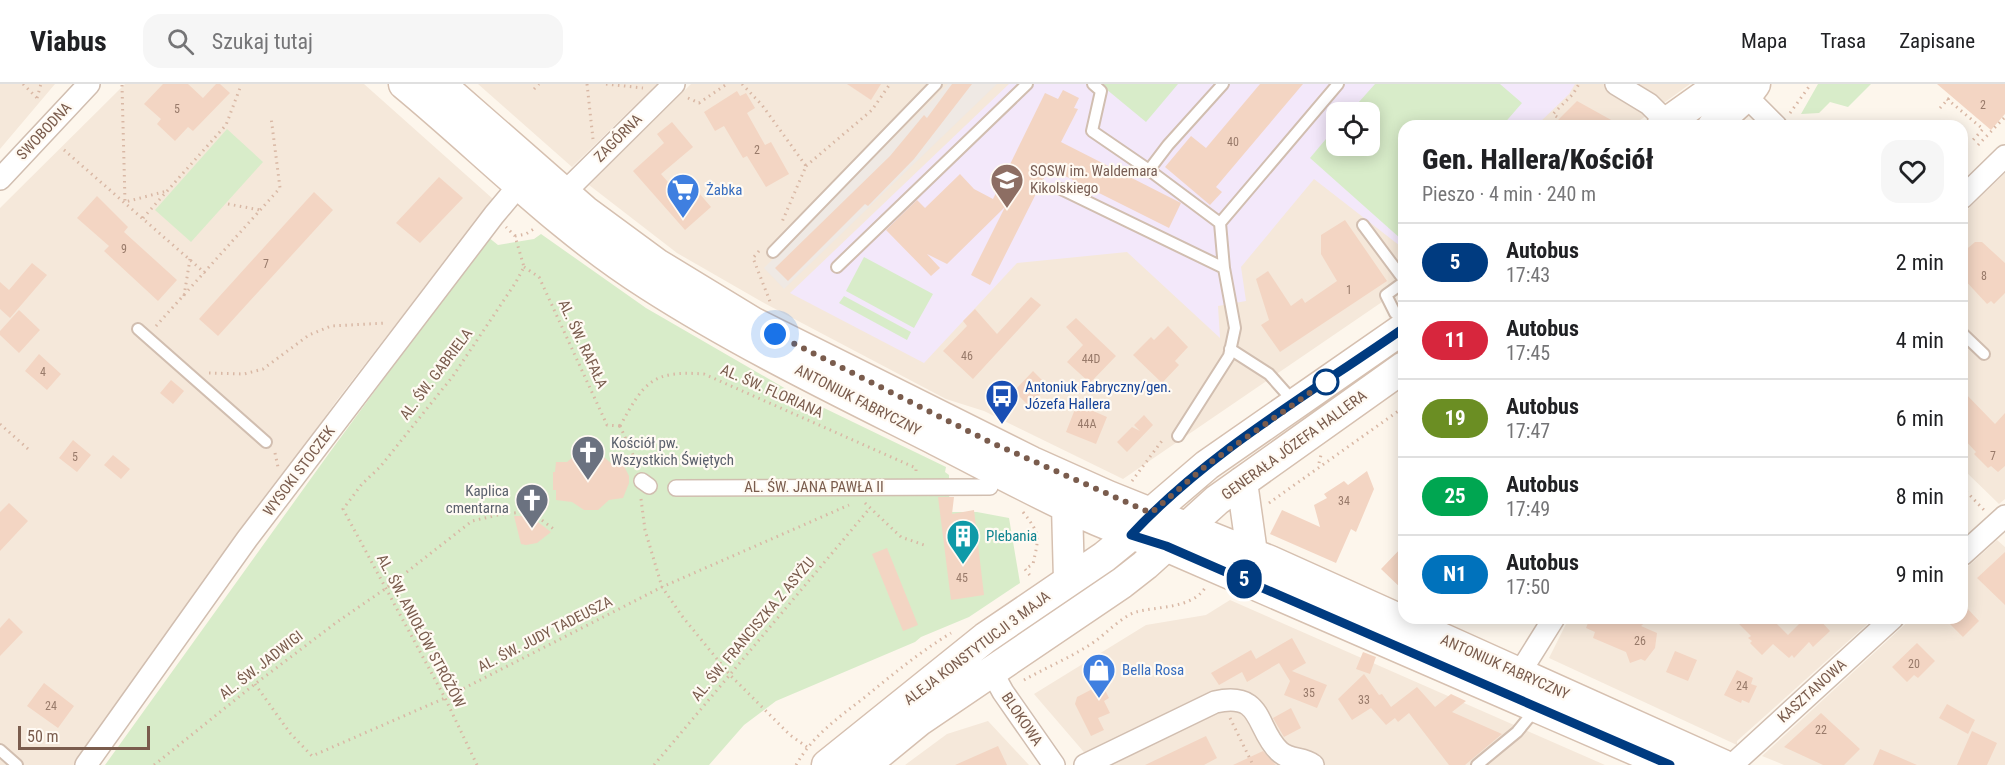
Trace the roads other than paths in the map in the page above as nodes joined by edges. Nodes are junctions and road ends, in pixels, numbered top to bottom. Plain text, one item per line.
1 (89, 84) edge
2 (404, 84) edge
3 (440, 84) edge
4 (936, 84) edge
5 (1027, 84) edge
6 (1093, 84) edge
7 (1223, 84) edge
8 (1338, 84) edge
9 (1616, 84) edge
10 (673, 85) edge
11 (1737, 87) edge
12 (1661, 120) edge
13 (1674, 120) edge
14 (1717, 120) edge
15 (1778, 120) edge
16 (2005, 156) edge
17 (1149, 170) junction
18 (0, 179) edge
19 (520, 184) junction
20 (1062, 189) dead end
21 (1968, 192) edge
22 (564, 193) junction
23 (1220, 223) junction
24 (1363, 225) dead end
25 (773, 252) dead end
26 (837, 267) dead end
27 (1224, 268) junction
28 (1398, 269) edge
29 (1398, 281) edge
30 (1398, 315) edge
31 (1398, 332) edge
32 (142, 333) road end
33 (1968, 339) edge
34 (1230, 349) junction
35 (1984, 354) dead end
36 (1398, 371) edge
37 (1294, 403) junction
38 (1254, 431) junction
39 (1178, 436) dead end
40 (266, 442) dead end
41 (1272, 459) junction
42 (1027, 473) junction
43 (1242, 482) junction
44 (990, 487) dead end
45 (676, 488) dead end
46 (1067, 506) junction
47 (1141, 524) junction
48 (2002, 524) edge
49 (1177, 536) junction
50 (1968, 550) edge
51 (1260, 566) junction
52 (1069, 580) junction
53 (1398, 624) edge
54 (1399, 624) edge
55 (1550, 624) edge
56 (1886, 624) edge
57 (992, 672) junction
58 (1519, 674) junction
59 (1537, 707) junction
60 (0, 750) edge
61 (817, 756) edge
62 (17, 765) edge
63 (86, 765) edge
64 (865, 765) edge
65 (1054, 765) edge
66 (1085, 765) edge
67 (1313, 765) edge
68 (1477, 765) edge
69 (1670, 765) edge
70 (1723, 765) edge
71 (1732, 765) edge

1 - 18 street, SWOBODNA
2 - 19 main road, ANTONIUK FABRYCZNY
3 - 22 main road, ANTONIUK FABRYCZNY
4 - 25 lane
5 - 26 lane
6 - 17 lane
7 - 17 lane
8 - 23 lane
9 - 12 street
10 - 22 street, ZAGÓRNA
11 - 13 main road
11 - 14 main road
11 - 15 street
16 - 21 street
17 - 23 lane
19 - 42 main road, ANTONIUK FABRYCZNY
19 - 63 street, WYSOKI STOCZEK
20 - 27 lane
22 - 42 main road, ANTONIUK FABRYCZNY
23 - 27 lane
24 - 28 lane
27 - 34 lane
29 - 30 lane
31 - 37 main road
32 - 40 lane
33 - 35 lane
34 - 37 lane
34 - 39 lane
36 - 41 main road, GENERAŁA JÓZEFA HALLERA
37 - 38 main road
38 - 41 main road
38 - 47 main road
41 - 43 main road, GENERAŁA JÓZEFA HALLERA
42 - 46 main road, ANTONIUK FABRYCZNY
42 - 47 main road, ANTONIUK FABRYCZNY
43 - 49 main road, GENERAŁA JÓZEFA HALLERA
43 - 51 main road
44 - 45 street, AL. ŚW. JANA PAWŁA II
46 - 47 main road, ANTONIUK FABRYCZNY
46 - 52 main road
47 - 49 main road, ANTONIUK FABRYCZNY
47 - 52 main road, ALEJA KONSTYTUCJI 3 MAJA
48 - 50 street
49 - 51 main road, ANTONIUK FABRYCZNY
49 - 57 main road, ALEJA KONSTYTUCJI 3 MAJA
51 - 53 main road, ANTONIUK FABRYCZNY
51 - 59 main road, ANTONIUK FABRYCZNY
52 - 61 main road, ALEJA KONSTYTUCJI 3 MAJA
54 - 58 main road, ANTONIUK FABRYCZNY
55 - 58 street
56 - 71 street, KASZTANOWA
57 - 64 main road, ALEJA KONSTYTUCJI 3 MAJA
57 - 65 street, BLOKOWA
58 - 70 main road, ANTONIUK FABRYCZNY
59 - 68 lane
59 - 69 main road, ANTONIUK FABRYCZNY
60 - 62 lane
66 - 67 street

